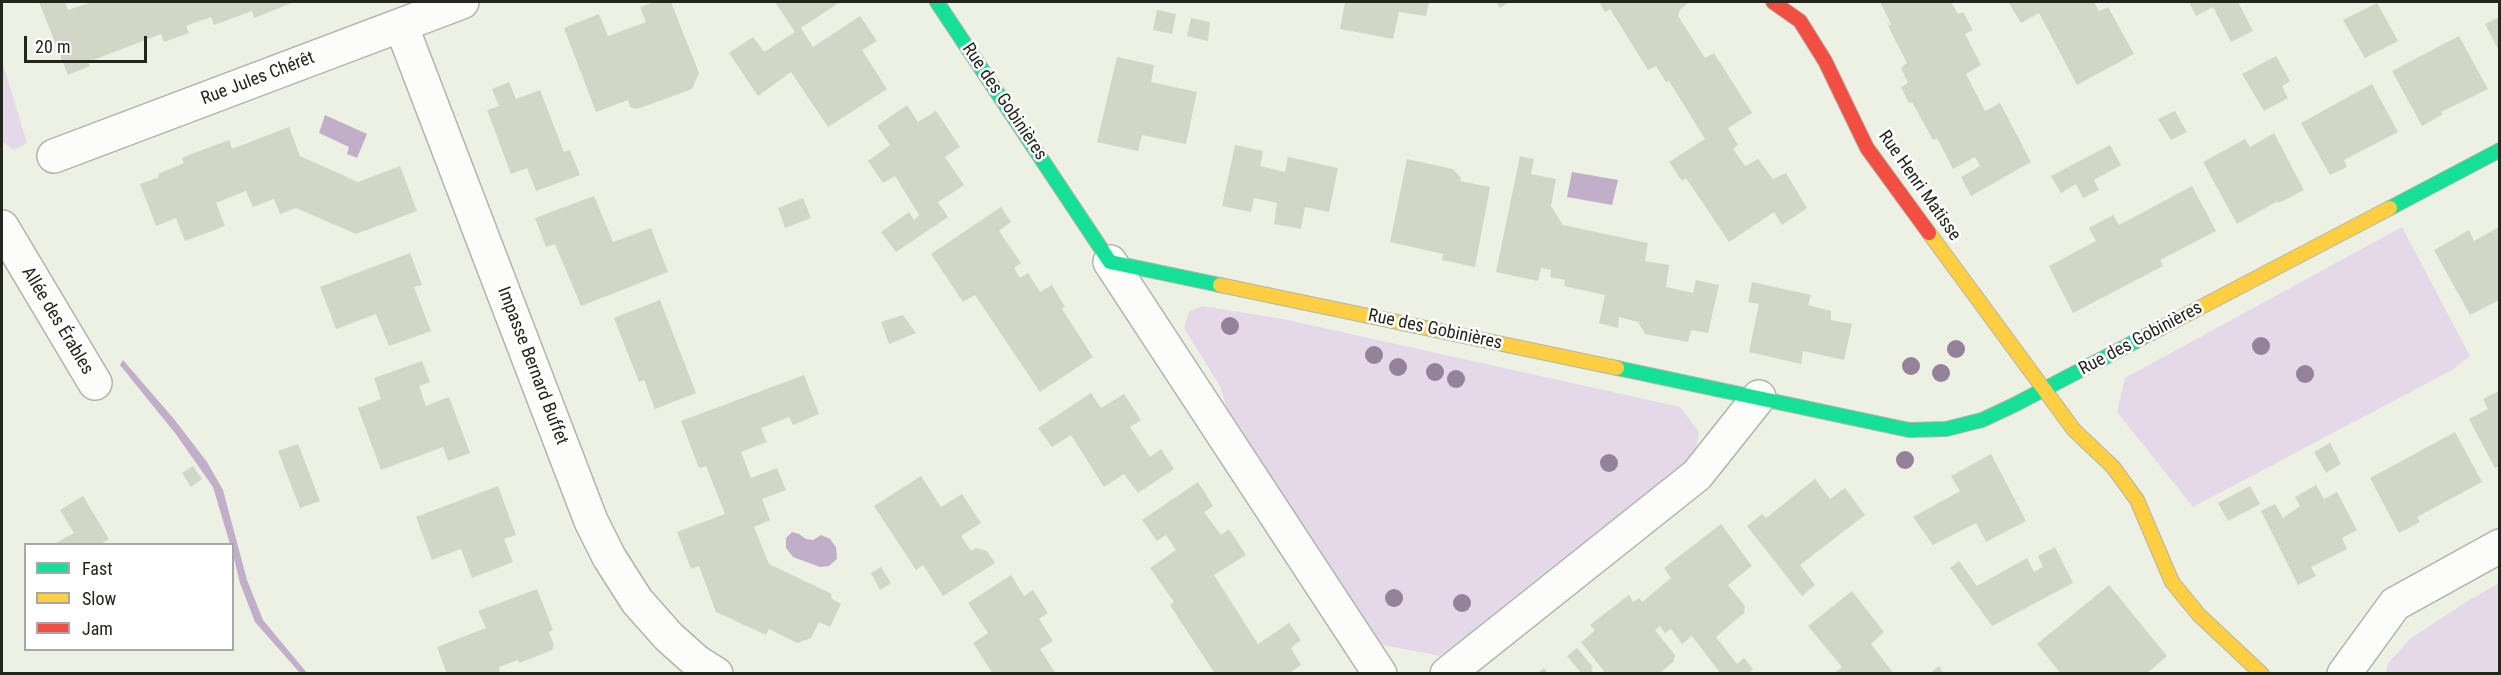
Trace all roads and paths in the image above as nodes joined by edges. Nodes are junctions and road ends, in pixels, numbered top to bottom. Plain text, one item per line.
1 (462, 2) edge
2 (937, 2) edge
3 (1773, 2) edge
4 (401, 25) junction
5 (2499, 150) edge
6 (54, 156) dead end
7 (2, 227) edge
8 (1110, 262) junction
9 (95, 383) dead end
10 (2043, 390) junction
11 (1759, 397) junction
12 (2499, 546) edge
13 (716, 674) edge
14 (1380, 674) edge
15 (1447, 674) edge
16 (2262, 674) edge
17 (2344, 674) edge

1 - 4 street, Rue Jules Chérêt
2 - 8 street, Rue des Gobinières
3 - 10 street, Rue Henri Matisse
4 - 6 street, Rue Jules Chérêt
4 - 13 street, Impasse Bernard Buffet
5 - 10 street, Rue des Gobinières
7 - 9 street, Allée des Érables
8 - 11 street, Rue des Gobinières
8 - 14 street, Rue des Gobinières
10 - 11 street, Rue des Gobinières
10 - 16 street, Rue Henri Matisse
11 - 15 street
12 - 17 street

